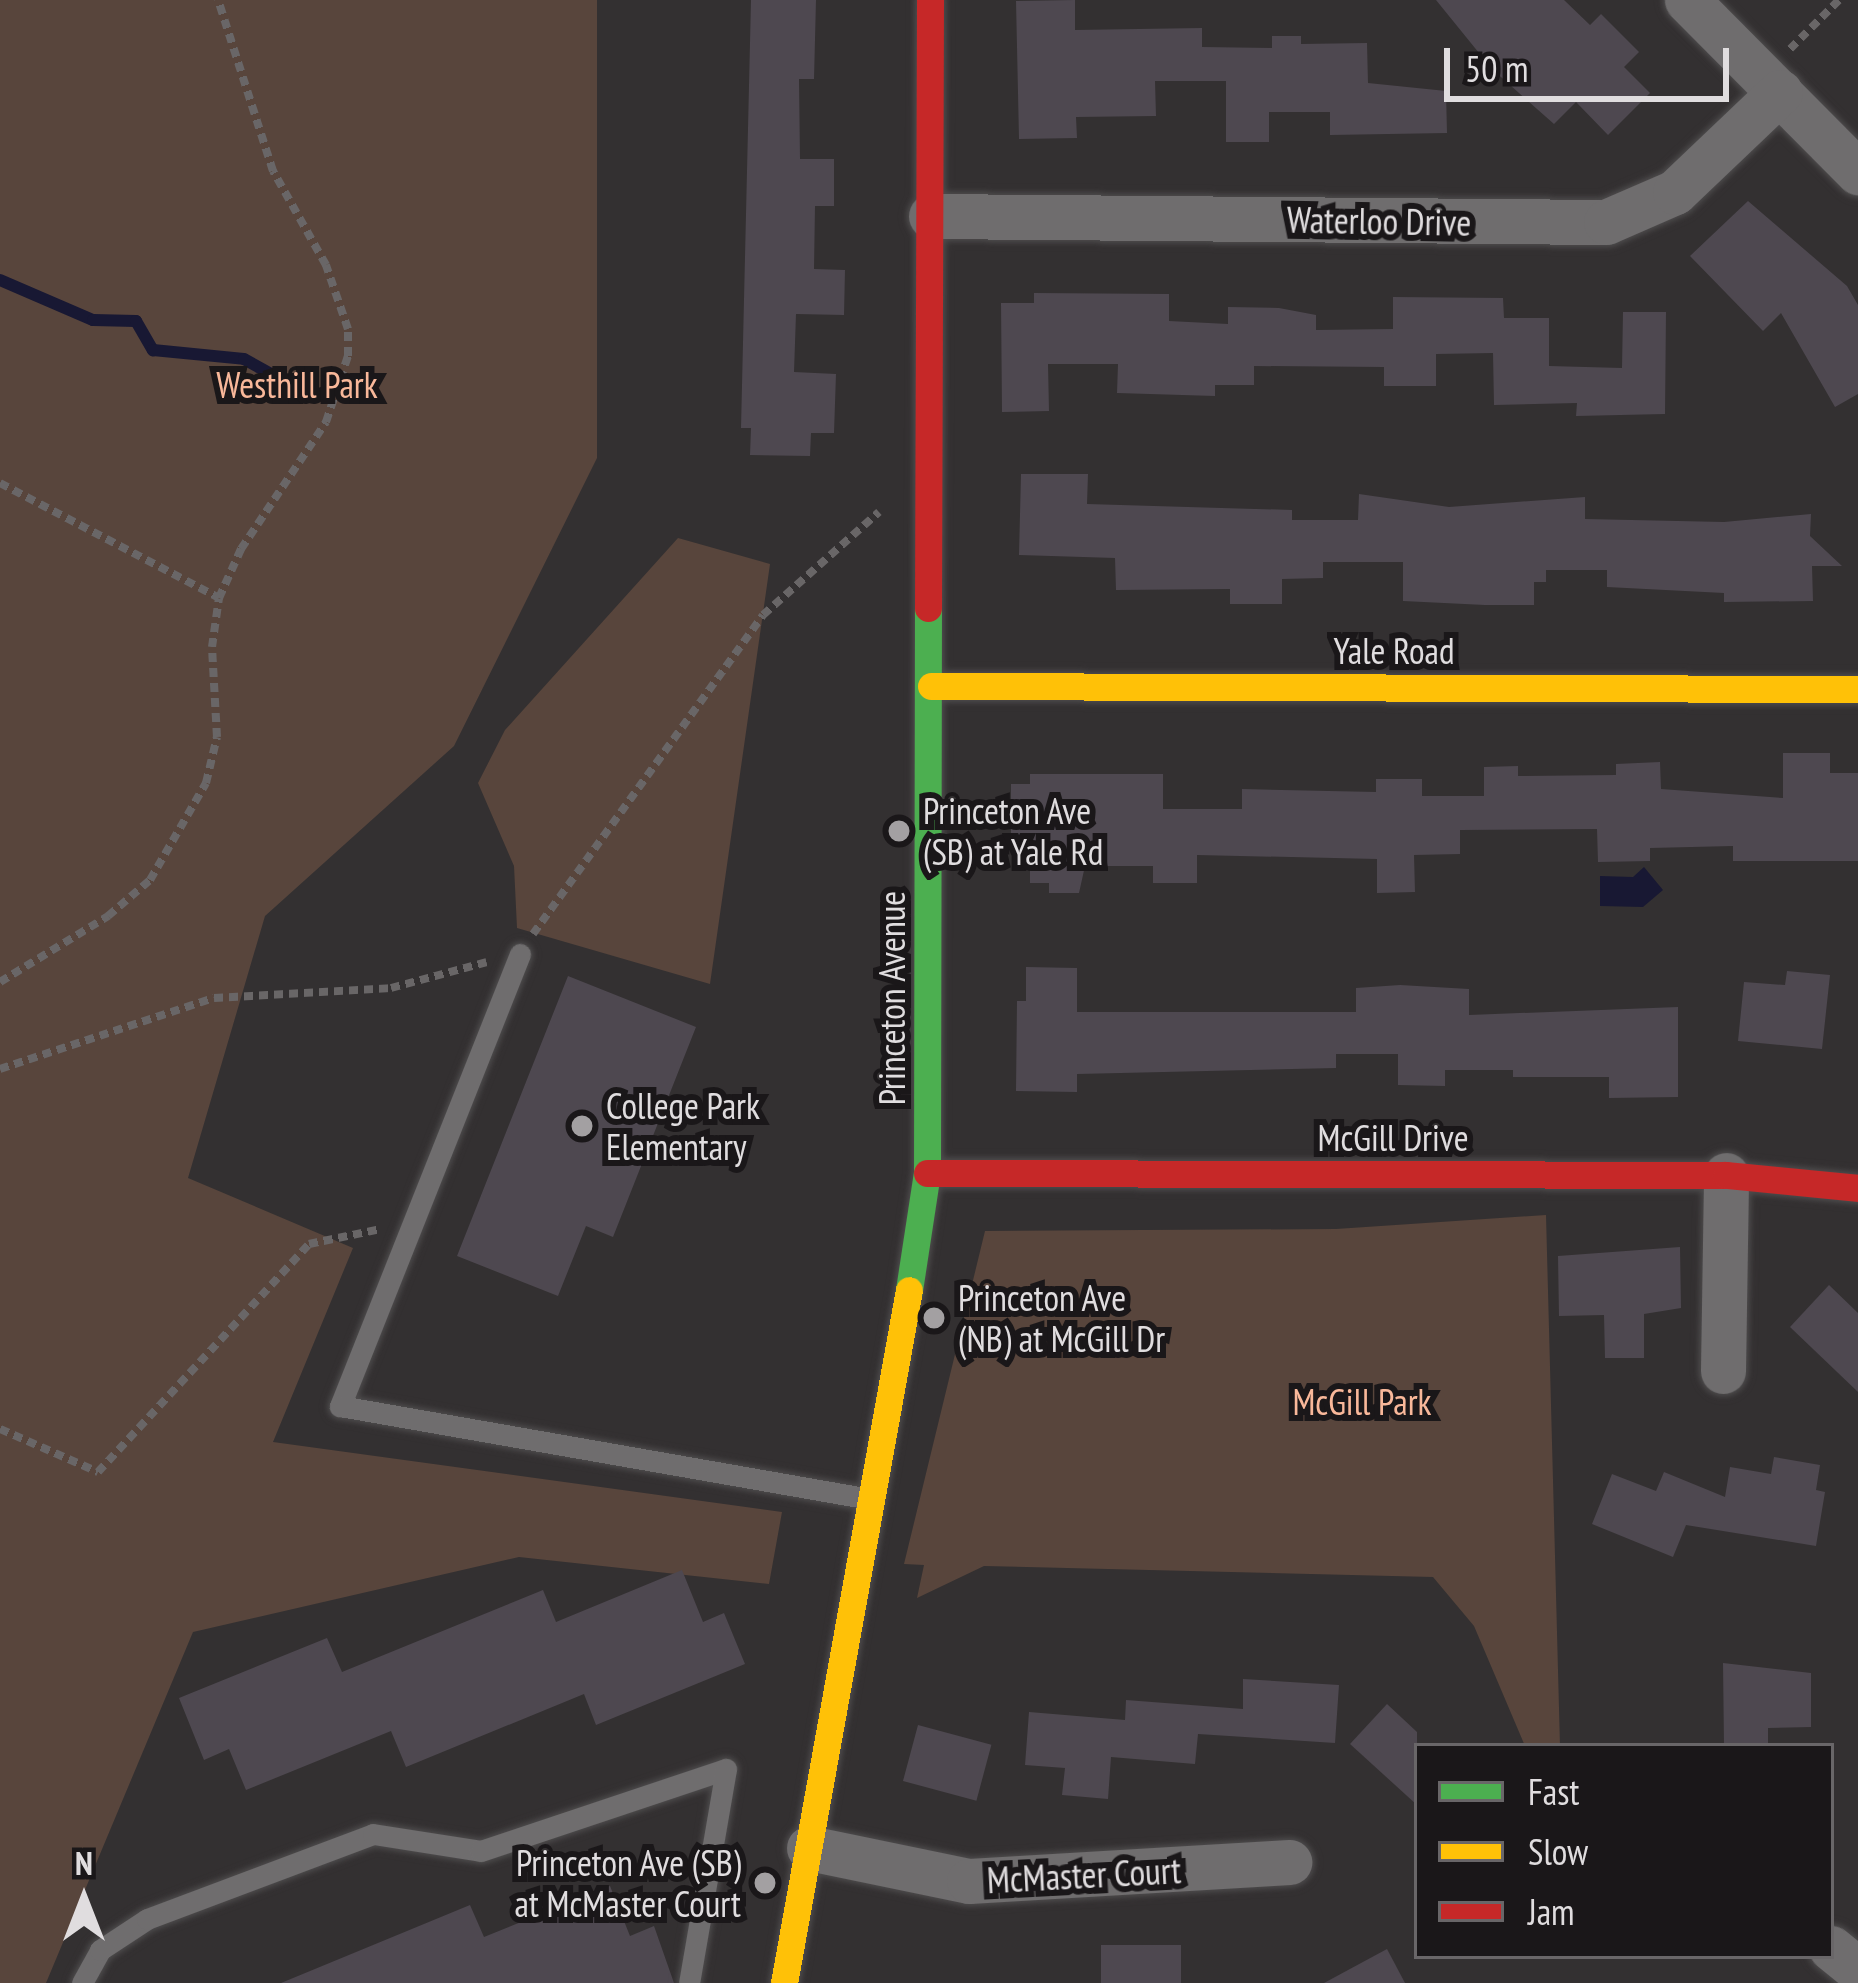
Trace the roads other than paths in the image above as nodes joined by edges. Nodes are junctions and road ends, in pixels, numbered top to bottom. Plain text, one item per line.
1 (930, 0) edge
2 (1687, 0) edge
3 (1780, 92) junction
4 (1858, 172) edge
5 (931, 216) junction
6 (931, 686) junction
7 (1858, 688) edge
8 (520, 954) road end
9 (927, 1173) junction
10 (1726, 1175) junction
11 (1858, 1188) edge
12 (1723, 1371) dead end
13 (877, 1500) junction
14 (809, 1848) junction
15 (1289, 1862) dead end
16 (1834, 1950) edge
17 (1858, 1970) edge
18 (82, 1983) edge
19 (689, 1983) edge
20 (784, 1983) edge

1 - 5 street, Princeton Avenue
2 - 3 street
3 - 4 street
3 - 5 street, Waterloo Drive
5 - 6 street, Princeton Avenue
6 - 7 street, Yale Road
6 - 9 street, Princeton Avenue
8 - 13 lane
9 - 10 street, McGill Drive
9 - 13 street, Princeton Avenue
10 - 11 street, McGill Drive
10 - 12 street
13 - 14 street, Princeton Avenue
14 - 15 street, McMaster Court
14 - 20 street, Princeton Avenue
16 - 17 street
18 - 19 lane

